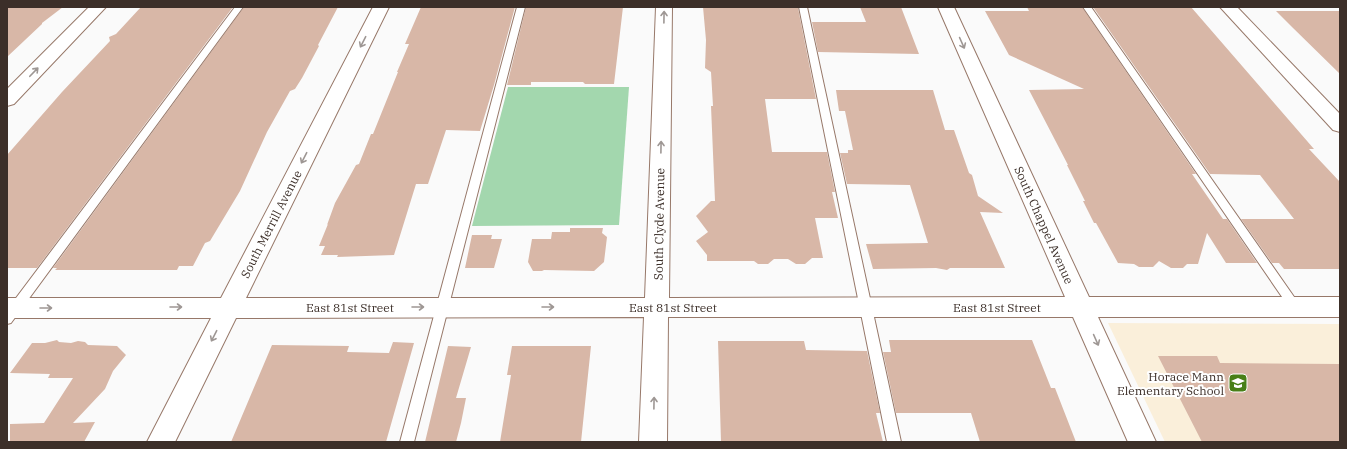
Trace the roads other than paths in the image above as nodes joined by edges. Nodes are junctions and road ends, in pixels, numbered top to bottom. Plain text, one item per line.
1 (98, 7) edge
2 (239, 7) edge
3 (380, 7) edge
4 (521, 7) edge
5 (664, 7) edge
6 (803, 7) edge
7 (946, 7) edge
8 (1087, 7) edge
9 (1228, 7) edge
10 (7, 100) edge
11 (1340, 126) edge
12 (229, 307) junction
13 (442, 307) junction
14 (657, 307) junction
15 (866, 307) junction
16 (1081, 307) junction
17 (1294, 307) junction
18 (1340, 307) edge
19 (10, 312) edge
20 (161, 442) edge
21 (407, 442) edge
22 (654, 442) edge
23 (894, 442) edge
24 (1142, 442) edge

10 -> 1 street
2 - 19 lane
3 -> 12 street, South Merrill Avenue
4 - 13 lane
14 -> 5 street, South Clyde Avenue
6 - 15 lane
7 -> 16 street, South Chappel Avenue
8 - 17 lane
9 - 11 street
12 -> 13 street, East 81st Street
19 -> 12 street, East 81st Street
12 -> 20 street, South Merrill Avenue
13 -> 14 street, East 81st Street
13 - 21 lane
14 - 15 street, East 81st Street
22 -> 14 street, South Clyde Avenue
15 - 16 street, East 81st Street
15 - 23 lane
16 - 17 street, East 81st Street
16 -> 24 street, South Chappel Avenue
17 - 18 street, East 81st Street

